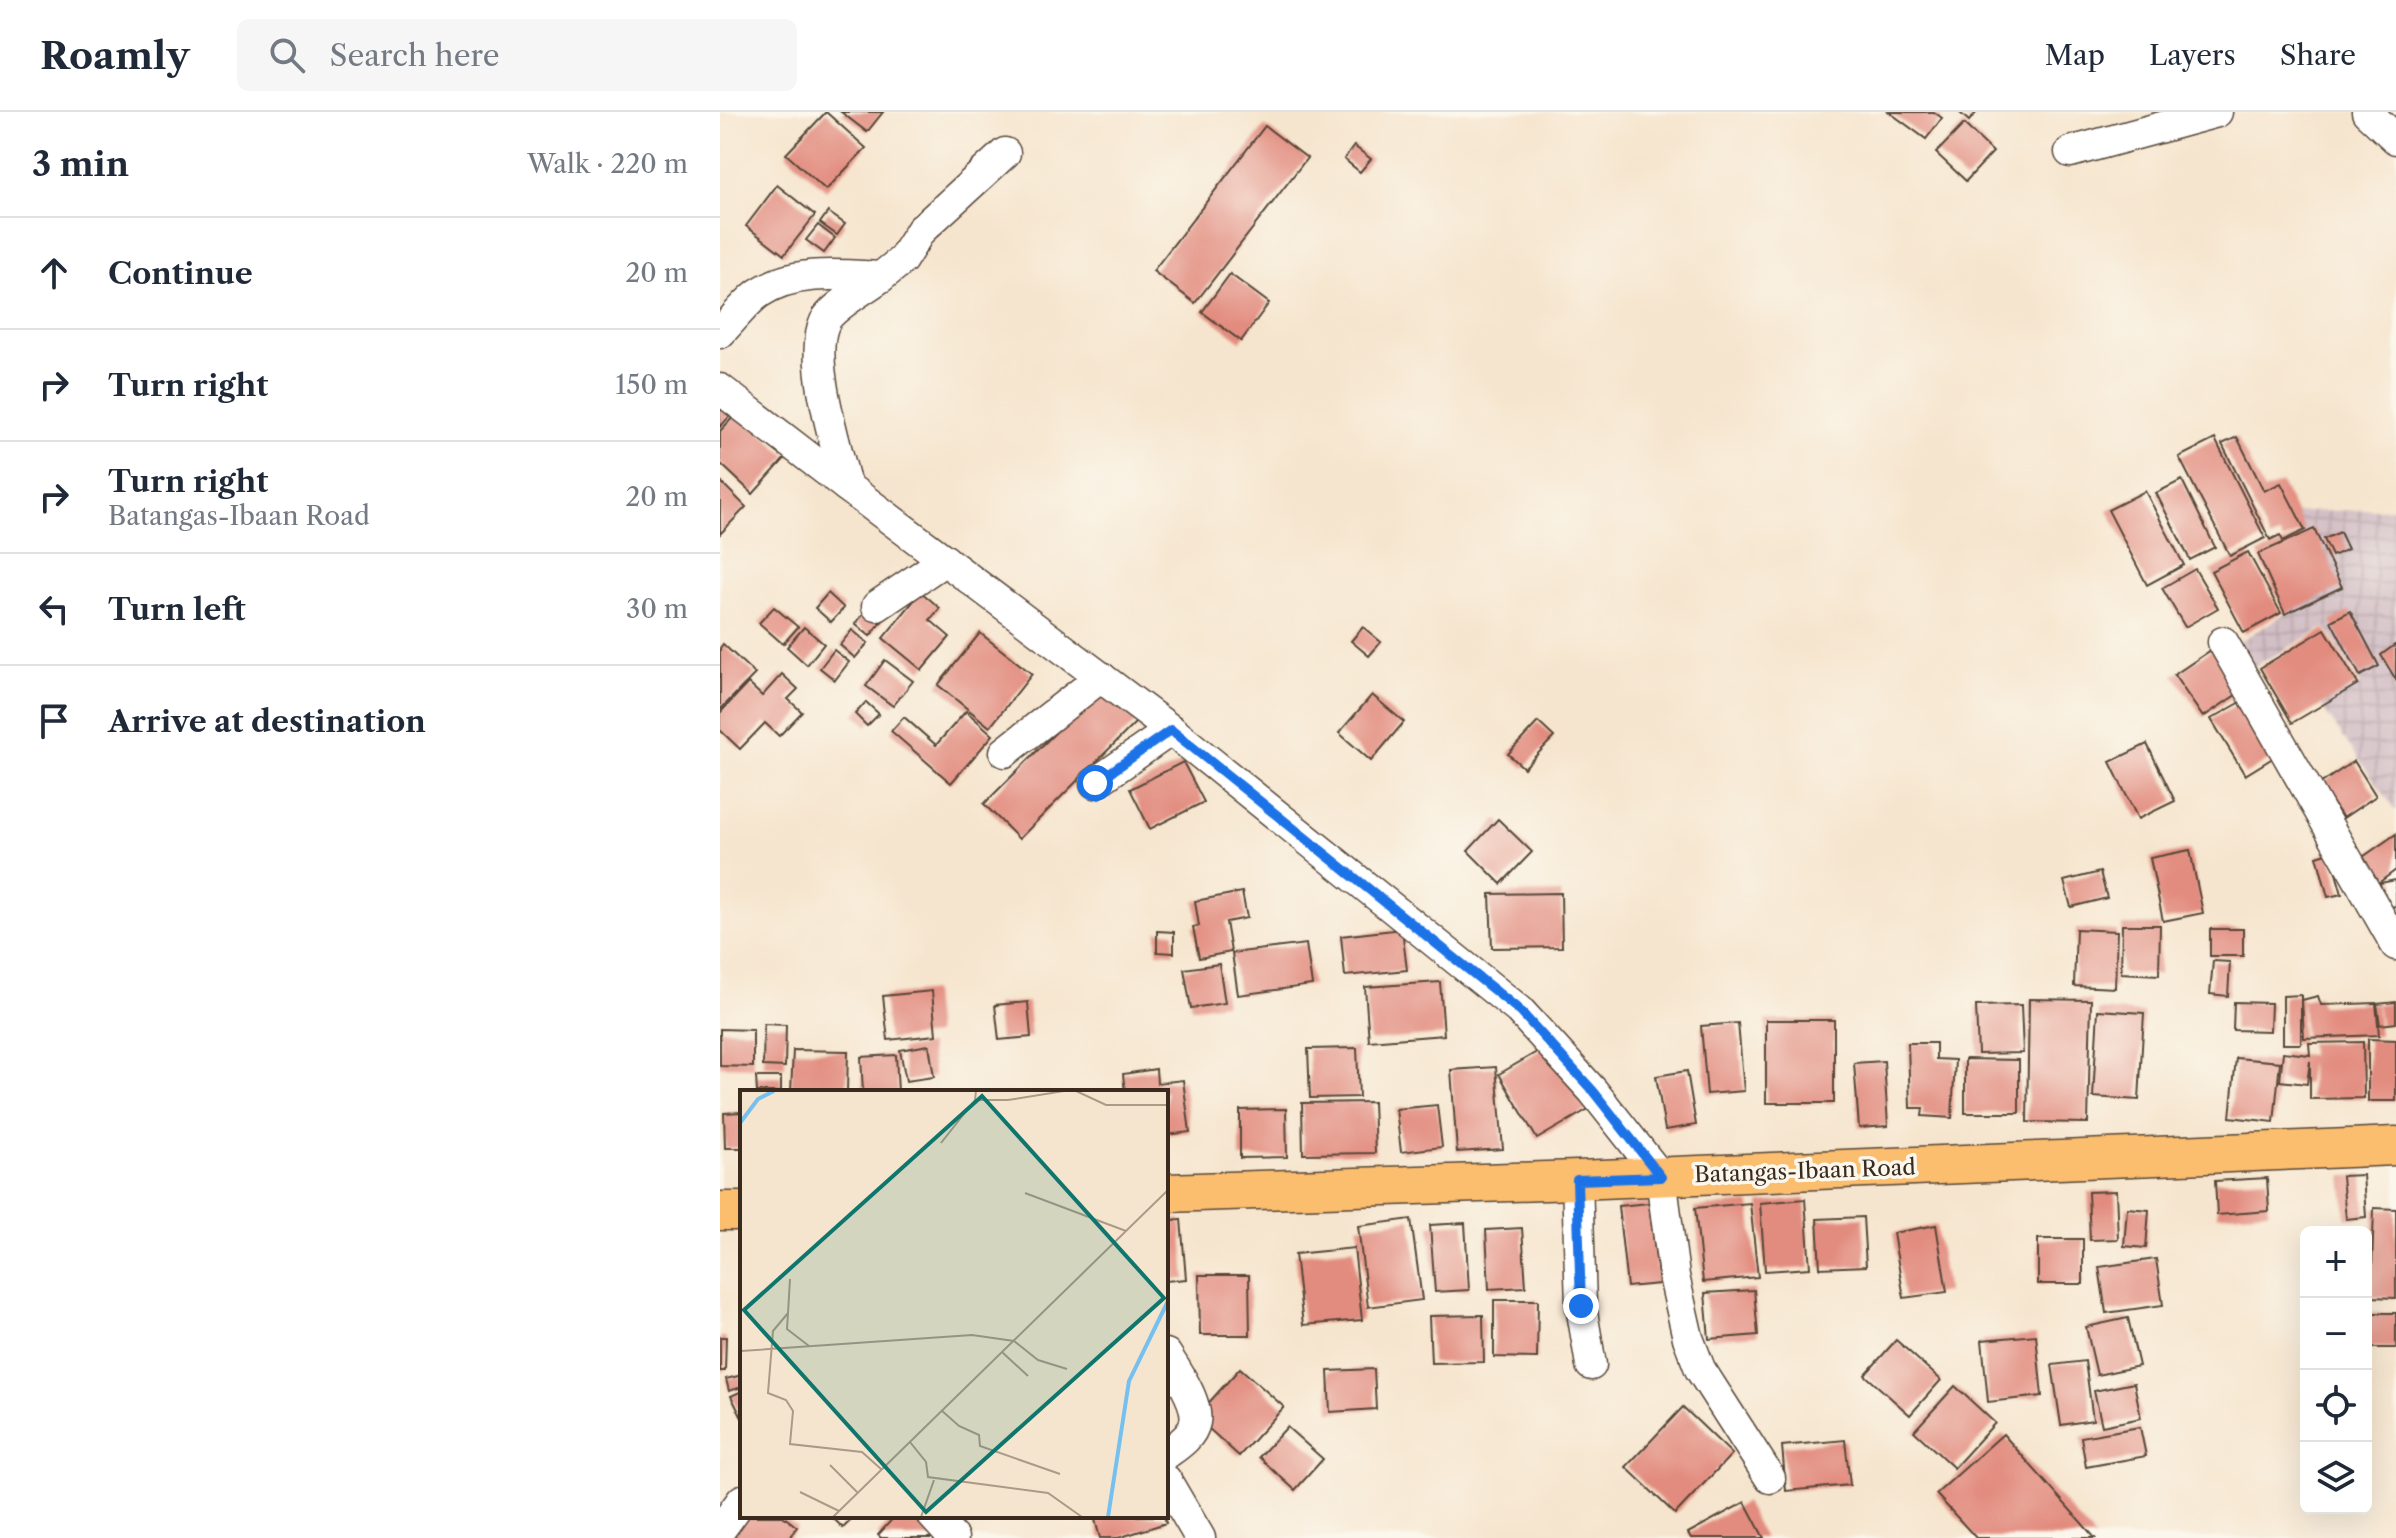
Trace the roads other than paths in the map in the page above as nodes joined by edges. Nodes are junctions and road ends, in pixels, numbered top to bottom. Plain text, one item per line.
1 (2217, 112) edge
2 (2367, 112) edge
3 (2396, 139) edge
4 (2070, 152) dead end
5 (1005, 153) dead end
6 (881, 277) junction
7 (720, 333) edge
8 (720, 389) edge
9 (846, 486) junction
10 (945, 560) junction
11 (877, 606) dead end
12 (2223, 642) dead end
13 (1101, 677) junction
14 (1171, 730) junction
15 (1005, 752) dead end
16 (1095, 783) dead end
17 (2396, 945) edge
18 (2396, 1146) edge
19 (1661, 1177) junction
20 (1577, 1180) junction
21 (1168, 1193) edge
22 (1168, 1357) edge
23 (1591, 1365) dead end
24 (1168, 1452) edge
25 (1770, 1478) dead end
26 (1168, 1483) edge
27 (740, 1503) edge
28 (935, 1518) edge
29 (720, 1530) edge
30 (953, 1538) edge
31 (1200, 1538) edge

1 - 4 street
2 - 3 street
5 - 6 street
6 - 7 street
6 - 9 street
8 - 9 street
9 - 10 street
10 - 11 street
10 - 13 street
12 - 17 street
13 - 14 street
13 - 15 street
14 - 16 street
14 - 19 street
18 - 19 main road, Batangas-Ibaan Road
19 - 20 main road, Batangas-Ibaan Road
19 - 25 street
20 - 21 main road, Batangas-Ibaan Road
20 - 23 street
22 - 24 street
26 - 31 street
27 - 29 street
28 - 30 street

